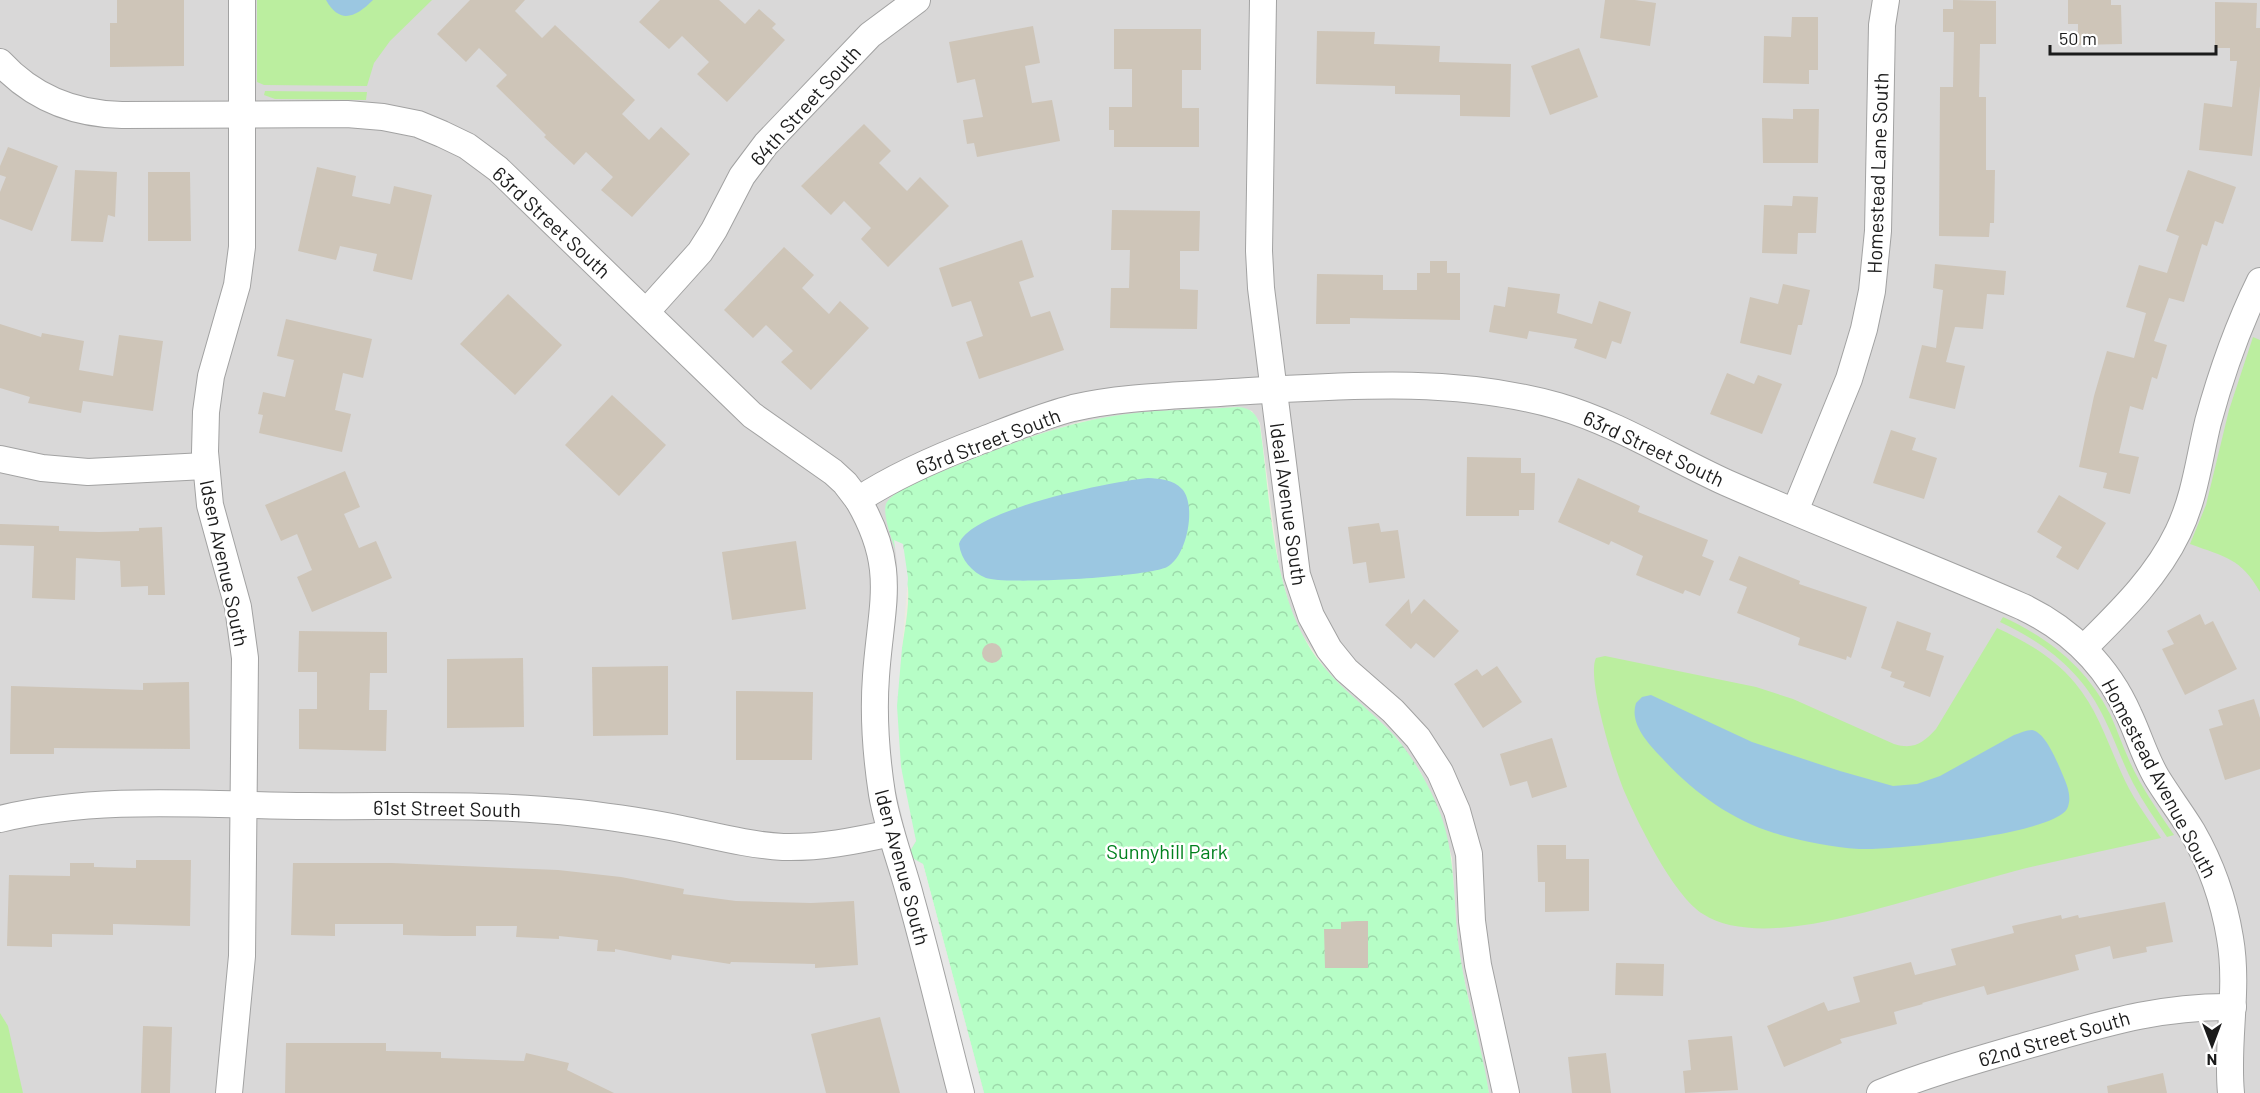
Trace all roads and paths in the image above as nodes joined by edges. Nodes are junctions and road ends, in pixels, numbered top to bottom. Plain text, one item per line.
1 (242, 0) edge
2 (917, 0) edge
3 (1263, 0) edge
4 (1886, 0) edge
5 (0, 62) edge
6 (243, 114) junction
7 (2260, 281) edge
8 (647, 311) junction
9 (1273, 389) junction
10 (0, 459) edge
11 (205, 466) junction
12 (858, 500) junction
13 (1795, 512) junction
14 (2084, 648) junction
15 (243, 806) junction
16 (0, 819) edge
17 (891, 833) junction
18 (2233, 1007) junction
19 (229, 1093) edge
20 (961, 1093) edge
21 (1506, 1093) edge
22 (1880, 1093) edge
23 (2231, 1093) edge

1 - 6 street, Idsen Avenue South
2 - 8 street, 64th Street South
3 - 9 street, Ideal Avenue South
4 - 13 street, Homestead Lane South
5 - 6 street, 63rd Street South
6 - 8 street, 63rd Street South
6 - 11 street, Idsen Avenue South
7 - 14 street
8 - 12 street, 63rd Street South
9 - 12 street, 63rd Street South
9 - 13 street, 63rd Street South
9 - 21 street, Ideal Avenue South
10 - 11 street
11 - 15 street, Idsen Avenue South
12 - 17 street, Iden Avenue South
13 - 14 street, 63rd Street South
14 - 18 street, Homestead Avenue South
15 - 16 street, 61st Street South
15 - 17 street, 61st Street South
15 - 19 street, Idsen Avenue South
17 - 20 street, Iden Avenue South
18 - 22 street, 62nd Street South
18 - 23 street, Homestead Avenue South

